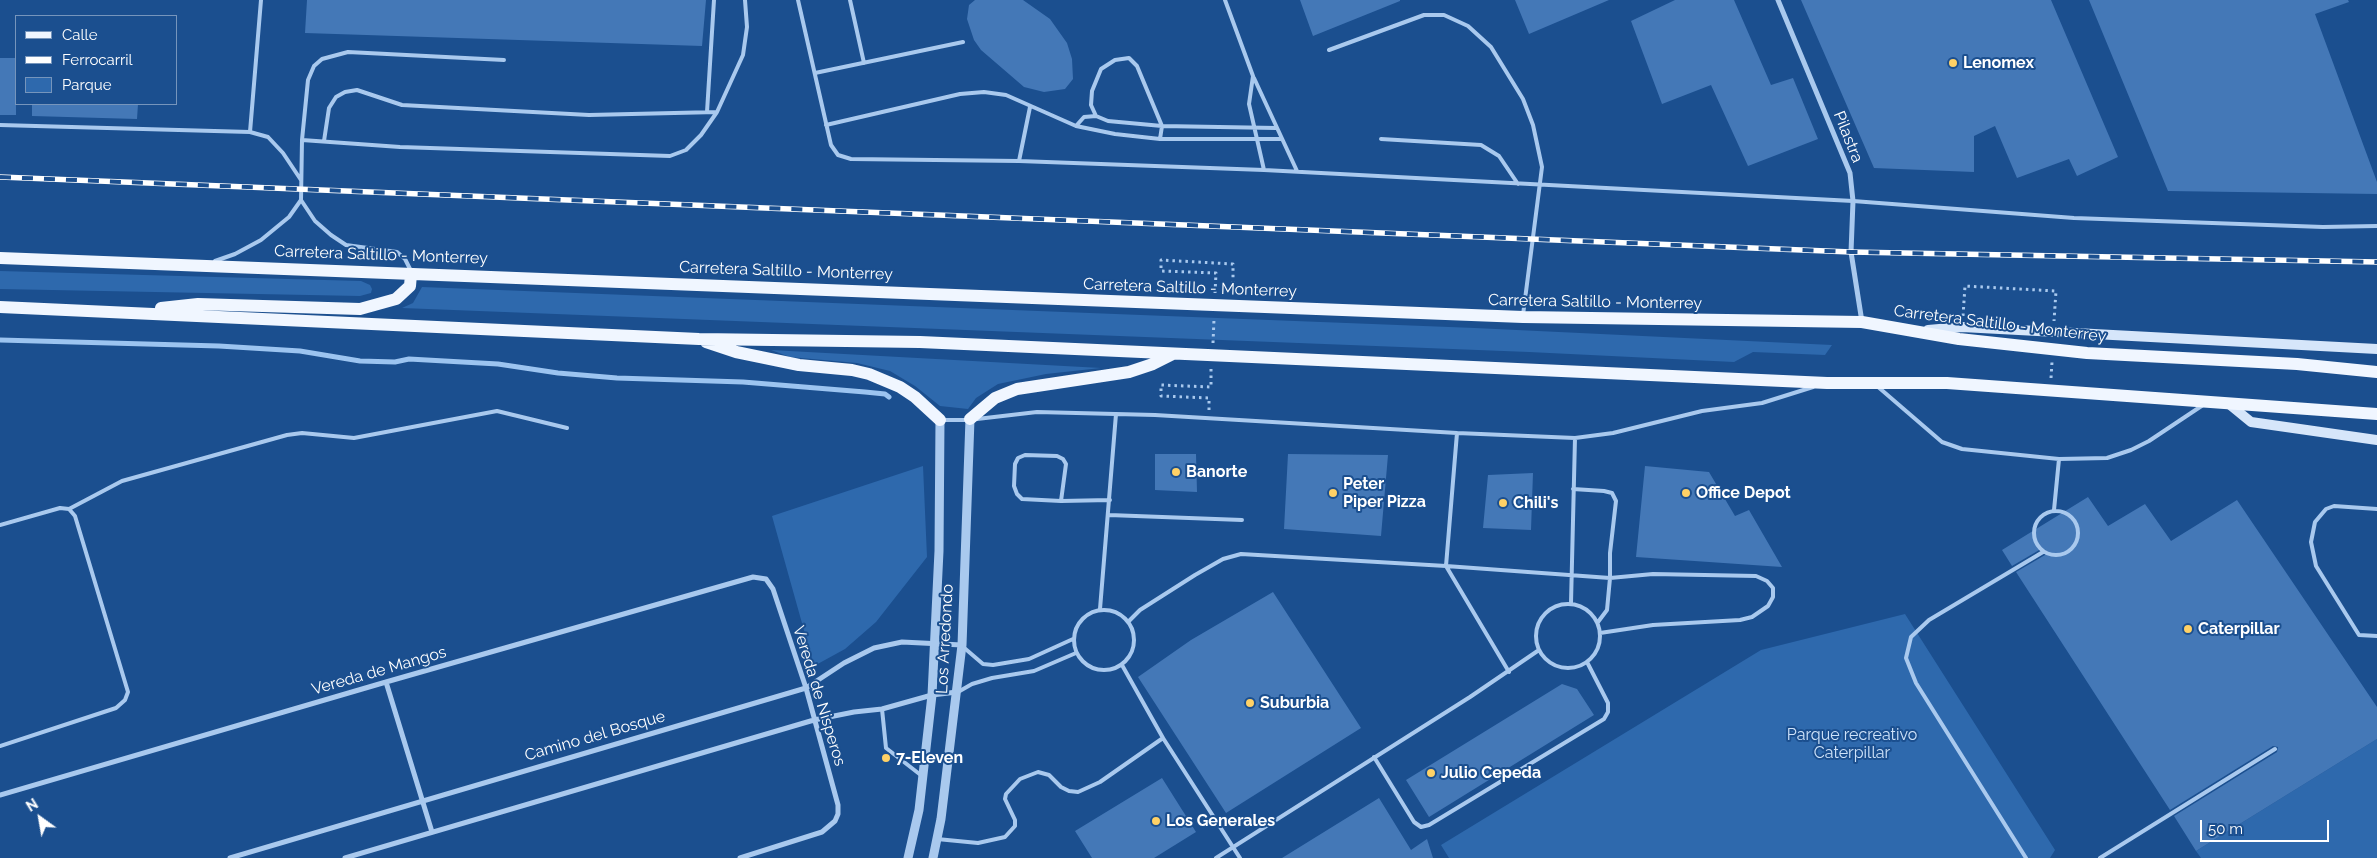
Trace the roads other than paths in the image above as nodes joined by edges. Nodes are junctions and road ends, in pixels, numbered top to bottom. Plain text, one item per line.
1 (261, 0) edge
2 (714, 0) edge
3 (745, 0) edge
4 (798, 0) edge
5 (850, 0) edge
6 (1225, 0) edge
7 (1778, 0) edge
8 (962, 42) dead end
9 (1329, 50) dead end
10 (504, 60) dead end
11 (864, 62) junction
12 (815, 73) junction
13 (1253, 76) junction
14 (1030, 107) junction
15 (707, 112) junction
16 (717, 112) junction
17 (1096, 116) junction
18 (0, 125) edge
19 (826, 125) junction
20 (1076, 126) junction
21 (1162, 126) junction
22 (1255, 128) junction
23 (1276, 128) junction
24 (250, 132) junction
25 (1160, 139) junction
26 (1282, 139) junction
27 (1381, 139) dead end
28 (302, 140) junction
29 (1258, 140) junction
30 (324, 141) junction
31 (1019, 161) junction
32 (1264, 170) junction
33 (1297, 171) junction
34 (301, 180) junction
35 (1518, 184) junction
36 (1539, 185) junction
37 (301, 200) junction
38 (1853, 201) junction
39 (2377, 226) edge
40 (0, 258) edge
41 (47, 260) junction
42 (0, 263) edge
43 (203, 264) junction
44 (411, 274) junction
45 (0, 307) edge
46 (116, 312) junction
47 (1523, 317) junction
48 (1862, 322) junction
49 (1914, 332) junction
50 (699, 338) junction
51 (2377, 349) edge
52 (1174, 353) junction
53 (2377, 372) edge
54 (1827, 383) junction
55 (1873, 383) junction
56 (2207, 402) junction
57 (2229, 404) junction
58 (1116, 414) junction
59 (2377, 414) edge
60 (940, 420) junction
61 (970, 420) junction
62 (567, 428) dead end
63 (1457, 433) junction
64 (1575, 438) junction
65 (2377, 440) edge
66 (2059, 459) junction
67 (1573, 489) junction
68 (1110, 500) junction
69 (1061, 501) junction
70 (68, 509) junction
71 (2377, 509) edge
72 (2054, 510) junction
73 (1109, 515) junction
74 (1242, 520) dead end
75 (0, 525) edge
76 (2043, 552) junction
77 (1446, 566) junction
78 (1570, 574) junction
79 (1610, 578) junction
80 (766, 579) joint
81 (1571, 604) junction
82 (1100, 609) junction
83 (1129, 621) junction
84 (1598, 622) junction
85 (1600, 633) junction
86 (2377, 636) edge
87 (1074, 639) junction
88 (936, 643) junction
89 (962, 645) junction
90 (1539, 650) junction
91 (1076, 653) junction
92 (1587, 662) junction
93 (1122, 665) junction
94 (1509, 672) junction
95 (386, 682) junction
96 (806, 688) junction
97 (958, 692) junction
98 (932, 695) junction
99 (882, 709) junction
100 (814, 720) junction
101 (1164, 738) junction
102 (0, 746) edge
103 (2275, 749) dead end
104 (1374, 757) junction
105 (922, 776) junction
106 (0, 795) edge
107 (422, 800) junction
108 (432, 832) junction
109 (937, 839) junction
110 (1233, 847) junction
111 (230, 858) edge
112 (345, 858) edge
113 (740, 858) edge
114 (908, 858) edge
115 (933, 858) edge
116 (1216, 858) edge
117 (1240, 858) edge
118 (2026, 858) edge
119 (2100, 858) edge

1 - 24 lane
2 - 15 lane
3 - 16 lane
4 - 12 lane
5 - 11 lane
6 - 13 lane
7 - 38 street, Pilastra
8 - 11 lane
9 - 36 lane
10 - 28 lane
11 - 12 lane
12 - 19 lane
13 - 22 lane
13 - 23 lane
14 - 19 lane
14 - 20 lane
14 - 31 lane
15 - 16 lane
15 - 30 lane
16 - 30 lane
17 - 20 lane
17 - 21 lane
17 - 21 lane
18 - 24 lane
19 - 31 lane
20 - 25 lane
21 - 22 lane
21 - 25 lane
22 - 23 lane
22 - 29 lane
23 - 26 lane
24 - 34 lane
25 - 29 lane
26 - 29 lane
26 - 33 lane
27 - 35 lane
28 - 30 lane
28 - 34 lane
29 - 32 lane
31 - 32 lane
32 - 33 lane
33 - 35 lane
34 - 37 lane
35 - 36 lane
36 - 38 lane
36 - 47 lane
37 - 43 lane
37 - 44 lane
38 - 39 lane
38 - 48 street, Pilastra
40 - 41 main road, Carretera Saltillo - Monterrey
41 - 42 main road
41 - 43 main road, Carretera Saltillo - Monterrey
43 - 44 main road, Carretera Saltillo - Monterrey
44 - 46 main road
44 - 47 main road, Carretera Saltillo - Monterrey
45 - 46 main road
46 - 50 main road
47 - 48 main road, Carretera Saltillo - Monterrey
48 - 49 main road, Carretera Saltillo - Monterrey
49 - 51 main road
49 - 53 main road, Carretera Saltillo - Monterrey
50 - 52 main road
50 - 60 main road
52 - 54 main road
52 - 61 main road
54 - 55 main road
54 - 64 lane
55 - 56 main road
55 - 66 lane
56 - 57 main road
56 - 66 lane
57 - 59 main road
57 - 65 main road
58 - 61 lane
58 - 63 lane
58 - 68 lane
60 - 61 lane
60 - 88 street, Los Arredondo
61 - 89 street, Los Arredondo
62 - 70 lane
63 - 64 lane
63 - 77 lane
64 - 67 lane
66 - 72 lane
67 - 78 lane
67 - 79 lane
68 - 69 lane
68 - 73 lane
69 - 69 lane
70 - 75 lane
70 - 102 lane
71 - 86 lane
72 - 76 lane
72 - 76 lane
73 - 74 lane
73 - 82 lane
76 - 118 lane
77 - 78 lane
77 - 83 lane
77 - 94 lane
78 - 79 lane
78 - 81 lane
79 - 84 lane
79 - 85 lane
80 - 95 street, Vereda de Mangos
80 - 96 street, Vereda de Nisperos
81 - 84 lane
81 - 90 lane
82 - 83 lane
82 - 87 lane
83 - 93 lane
84 - 85 lane
85 - 92 lane
87 - 89 lane
87 - 91 lane
88 - 89 street, Camino del Bosque
88 - 96 street, Camino del Bosque
88 - 98 street, Los Arredondo
89 - 97 street, Los Arredondo
90 - 92 lane
90 - 94 lane
91 - 93 lane
91 - 97 lane
92 - 104 lane
93 - 101 lane
94 - 104 lane
95 - 106 street, Vereda de Mangos
95 - 107 street
96 - 100 street, Vereda de Nisperos
96 - 107 street, Camino del Bosque
97 - 98 street
97 - 109 street, Los Arredondo
98 - 99 street
98 - 105 street, Los Arredondo
99 - 100 street
99 - 105 lane
100 - 108 street
100 - 113 street, Vereda de Nisperos
101 - 109 lane
101 - 110 lane
103 - 119 lane
104 - 110 lane
105 - 114 street, Los Arredondo
107 - 108 street
107 - 111 street, Camino del Bosque
108 - 112 street
109 - 115 street, Los Arredondo
110 - 116 lane
110 - 117 lane

